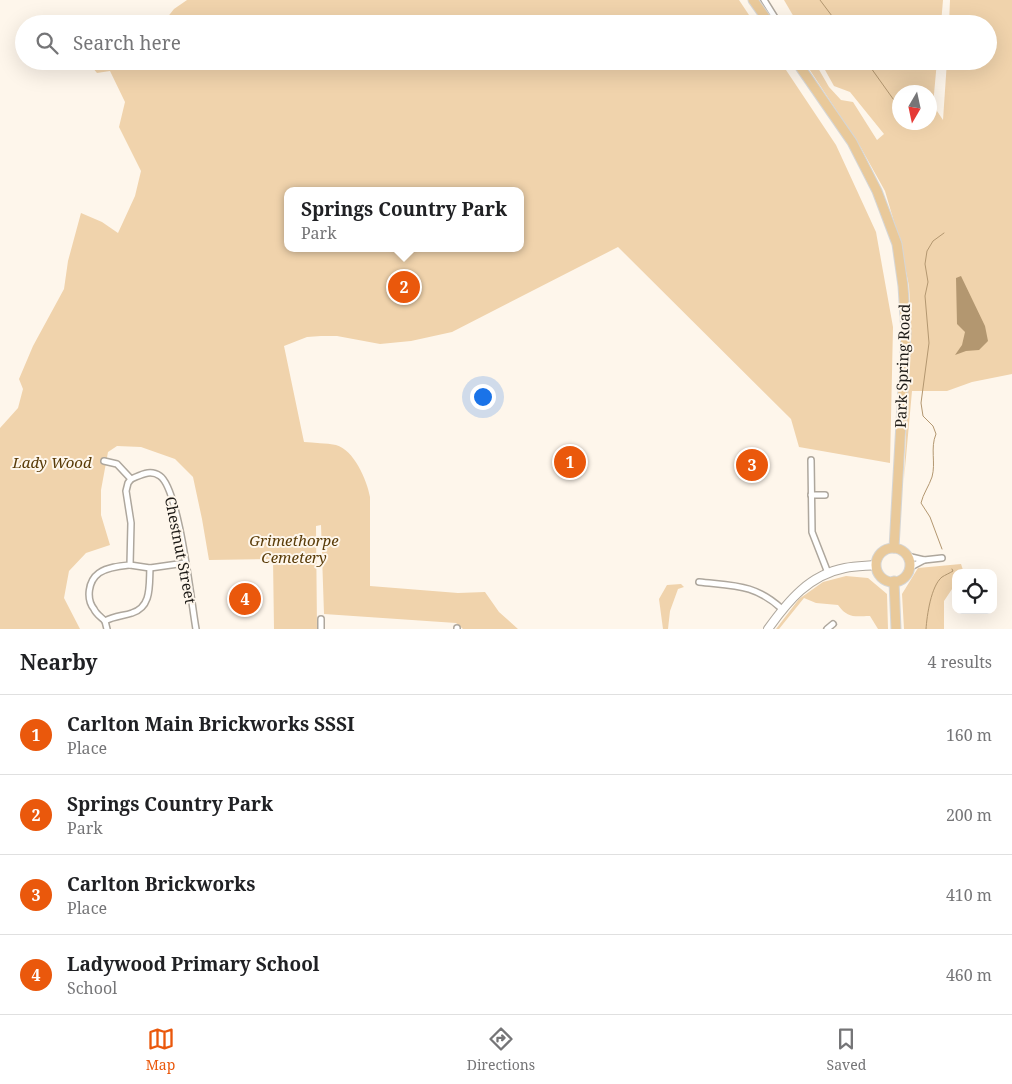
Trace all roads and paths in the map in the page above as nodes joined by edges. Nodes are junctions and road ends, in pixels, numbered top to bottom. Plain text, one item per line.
1 (753, 0) edge
2 (764, 0) edge
3 (764, 15) edge
4 (773, 15) edge
5 (802, 70) edge
6 (811, 460) dead end
7 (104, 461) dead end
8 (131, 479) junction
9 (811, 495) junction
10 (825, 495) dead end
11 (894, 548) junction
12 (908, 556) junction
13 (942, 558) dead end
14 (924, 560) junction
15 (185, 563) junction
16 (130, 565) junction
17 (876, 565) junction
18 (150, 568) junction
19 (910, 568) junction
20 (828, 573) junction
21 (699, 582) dead end
22 (894, 582) junction
23 (782, 609) junction
24 (321, 619) dead end
25 (105, 621) junction
26 (833, 624) dead end
27 (107, 629) edge
28 (196, 629) edge
29 (321, 629) edge
30 (768, 629) edge
31 (827, 629) edge
32 (896, 629) edge

1 - 3 main road
2 - 4 street
5 - 11 main road, Park Spring Road
6 - 9 street
7 - 8 street
8 - 15 street, Chestnut Street
8 - 16 street
9 - 10 street
9 - 20 street
11 - 12 main road
11 - 17 main road
12 - 14 street
12 - 19 main road
13 - 14 street
14 - 19 street
15 - 18 street
15 - 28 street, Chestnut Street
16 - 18 street
16 - 25 street
17 - 20 street
17 - 22 main road
18 - 25 street
19 - 22 main road
20 - 23 street
21 - 23 street
22 - 32 main road
23 - 30 street
24 - 29 street
25 - 27 street
26 - 31 street

